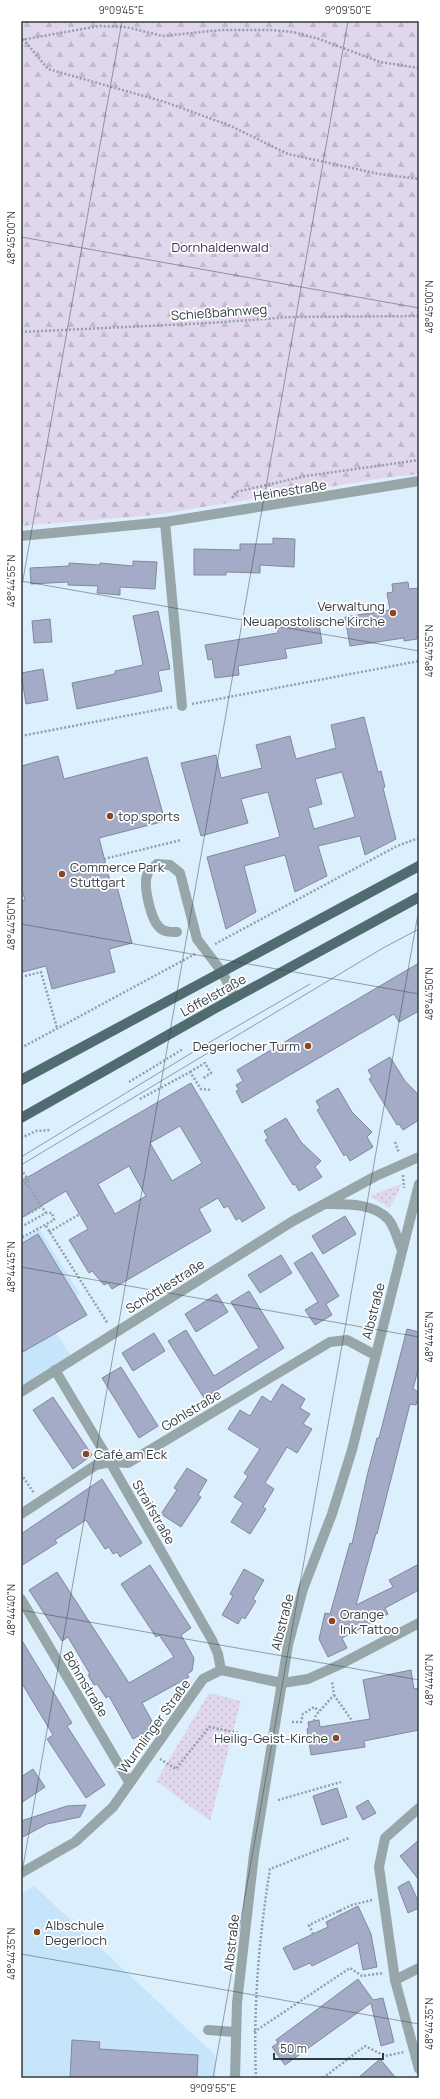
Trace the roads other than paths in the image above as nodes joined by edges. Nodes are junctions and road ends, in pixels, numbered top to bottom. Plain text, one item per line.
1 (419, 481) edge
2 (165, 522) junction
3 (21, 536) edge
4 (182, 706) road end
5 (419, 866) edge
6 (419, 897) edge
7 (177, 932) dead end
8 (222, 972) junction
9 (235, 997) junction
10 (21, 1080) edge
11 (21, 1118) edge
12 (419, 1157) edge
13 (419, 1184) edge
14 (324, 1204) junction
15 (402, 1250) junction
16 (376, 1355) junction
17 (55, 1370) junction
18 (21, 1392) edge
19 (110, 1462) junction
20 (21, 1514) edge
21 (21, 1599) edge
22 (419, 1623) edge
23 (221, 1670) junction
24 (282, 1683) junction
25 (129, 1782) junction
26 (419, 1808) edge
27 (21, 1873) edge
28 (419, 1968) edge
29 (394, 1975) junction
30 (208, 2030) dead end
31 (235, 2032) junction
32 (419, 2069) edge
33 (234, 2078) edge

1 - 2 street, Heinestraße
2 - 3 street, Heinestraße
2 - 4 street
5 - 8 main road, Löffelstraße
6 - 9 main road, Löffelstraße
7 - 8 street
8 - 9 street
8 - 10 main road, Löffelstraße
9 - 11 main road, Löffelstraße
12 - 14 street, Schöttlestraße
13 - 15 street, Albstraße
14 - 15 street, Schöttlestraße
14 - 17 street, Schöttlestraße
15 - 16 street, Albstraße
16 - 19 street, Gohlstraße
16 - 24 street, Albstraße
17 - 18 street, Schöttlestraße
17 - 19 street, Straifstraße
19 - 20 street, Gohlstraße
19 - 23 street, Straifstraße
21 - 25 street, Böhmstraße
22 - 24 street
23 - 24 street
23 - 25 street, Wurmlinger Straße
24 - 31 street, Albstraße
25 - 27 street, Wurmlinger Straße
26 - 29 street
28 - 29 street
29 - 32 street
30 - 31 street
31 - 33 street, Albstraße

